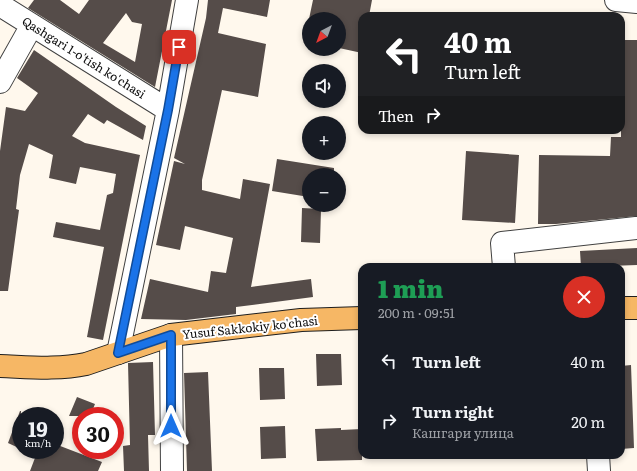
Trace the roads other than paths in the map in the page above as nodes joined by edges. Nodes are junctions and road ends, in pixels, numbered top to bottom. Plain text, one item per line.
1 (187, 0) edge
2 (616, 0) edge
3 (637, 2) edge
4 (0, 5) edge
5 (32, 25) junction
6 (0, 82) edge
7 (168, 110) junction
8 (636, 228) edge
9 (504, 263) edge
10 (625, 308) edge
11 (637, 308) edge
12 (358, 318) edge
13 (171, 335) junction
14 (118, 353) junction
15 (0, 366) edge
16 (598, 459) edge
17 (172, 471) edge
18 (599, 471) edge

1 - 7 street
2 - 3 street
4 - 5 street, Qashgari 1-o'tish ko'chasi
5 - 6 street
5 - 7 street, Qashgari 1-o'tish ko'chasi
7 - 14 street
8 - 9 street
10 - 11 main road
12 - 13 main road, Yusuf Sakkokiy ko'chasi
13 - 14 main road, Yusuf Sakkokiy ko'chasi
13 - 17 street
14 - 15 main road, Yusuf Sakkokiy ko'chasi
16 - 18 street

